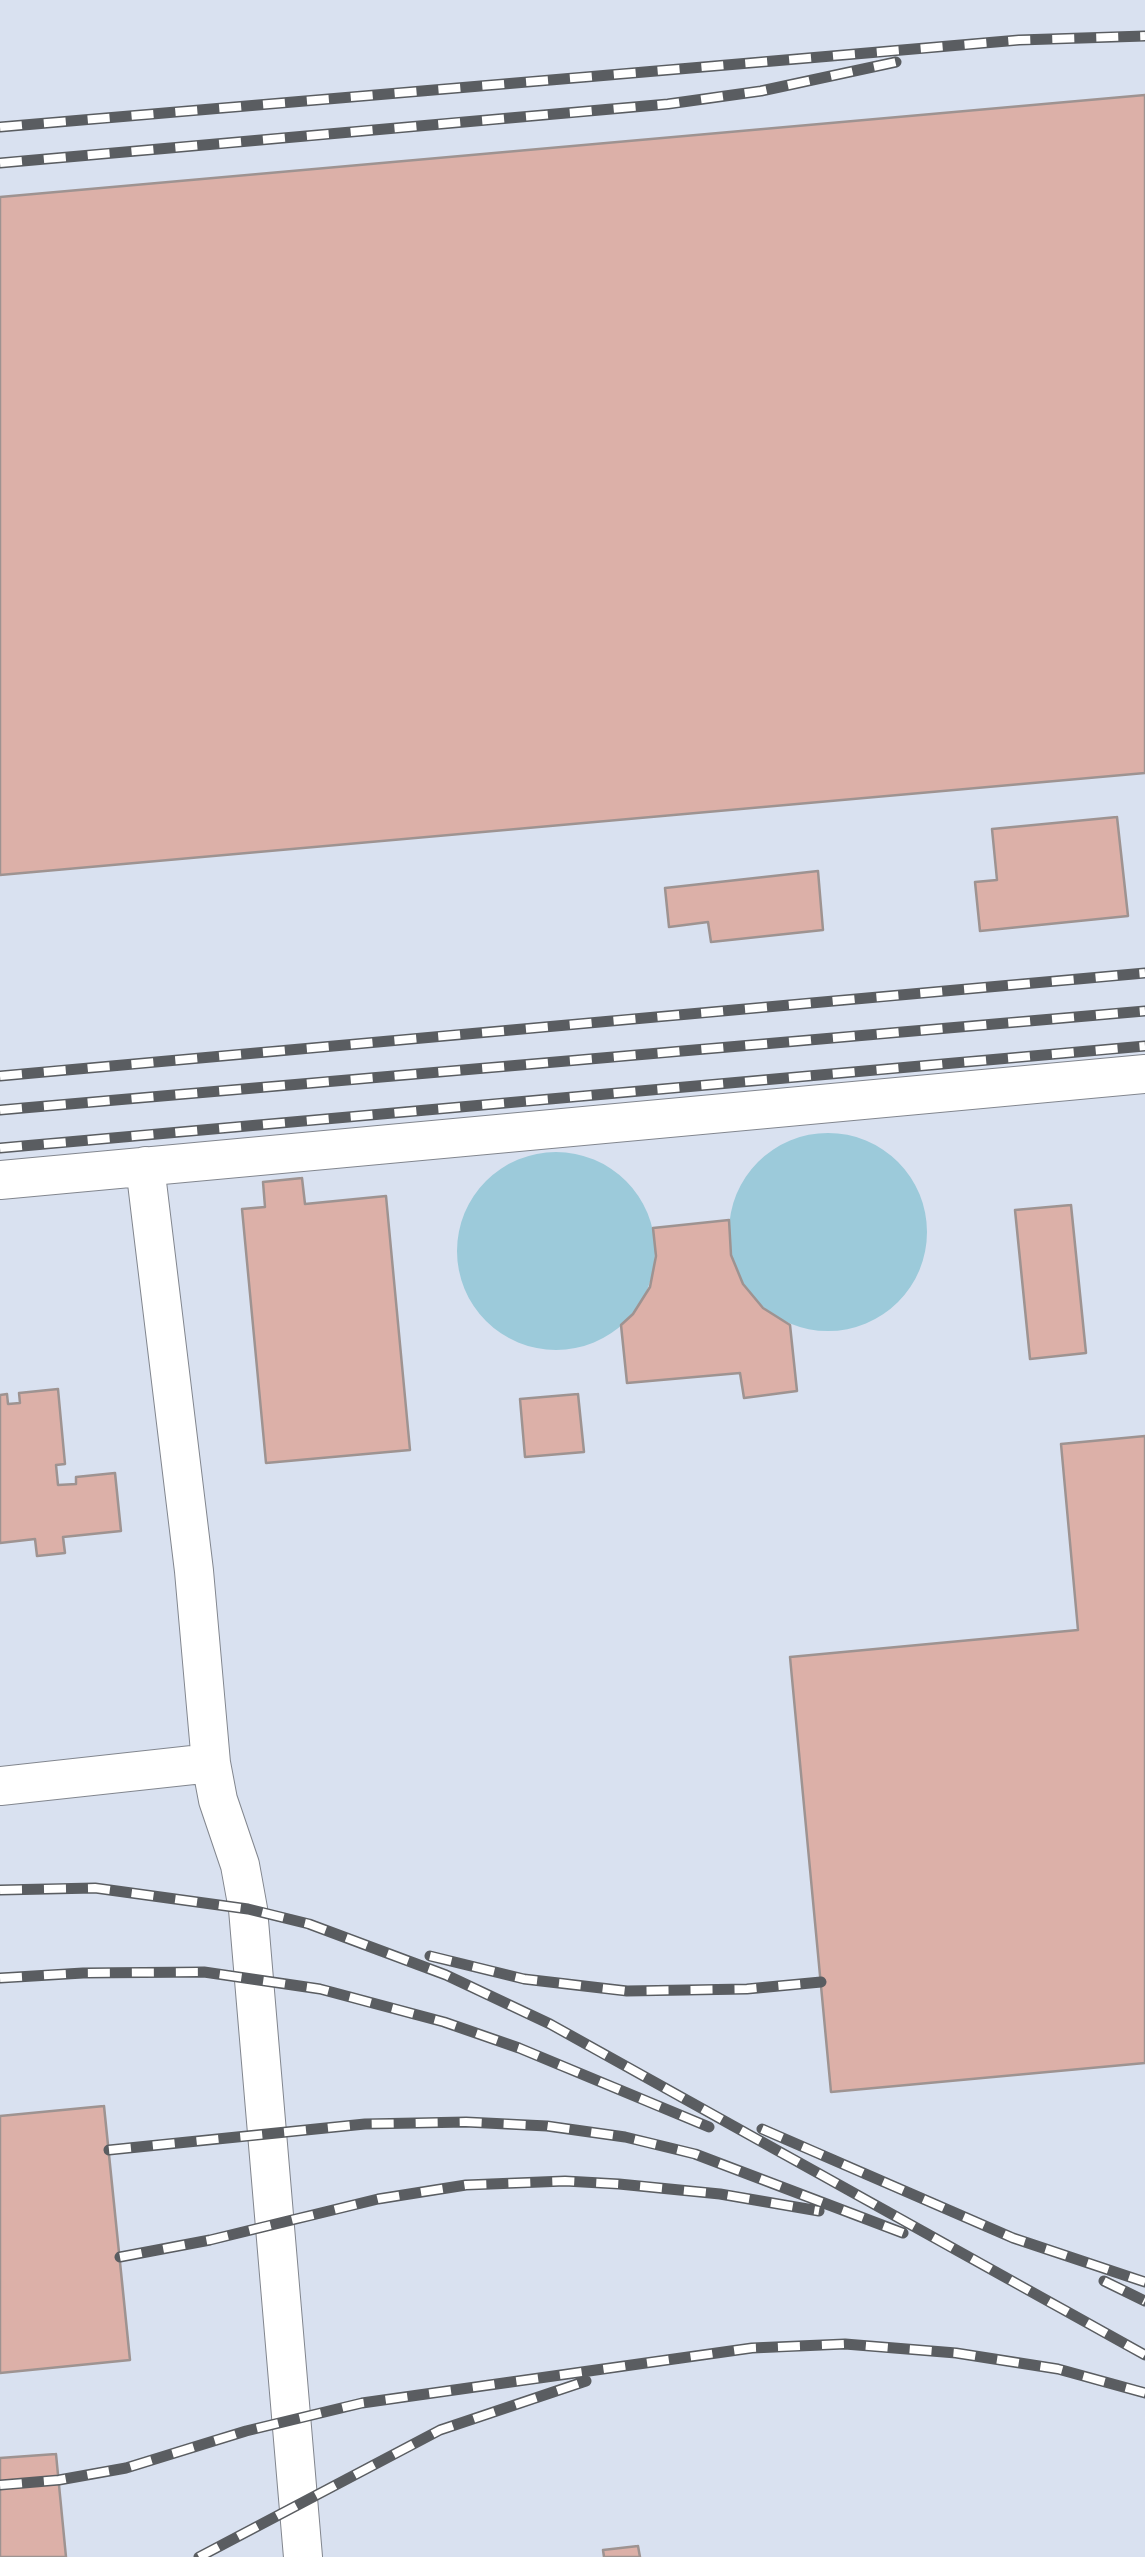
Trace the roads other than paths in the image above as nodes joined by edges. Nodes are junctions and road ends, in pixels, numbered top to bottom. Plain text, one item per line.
1 (1145, 1074) edge
2 (145, 1166) junction
3 (0, 1180) edge
4 (211, 1763) junction
5 (0, 1786) edge
6 (303, 2557) edge

1 - 2 lane
2 - 3 lane
2 - 4 lane
4 - 5 lane
4 - 6 lane

